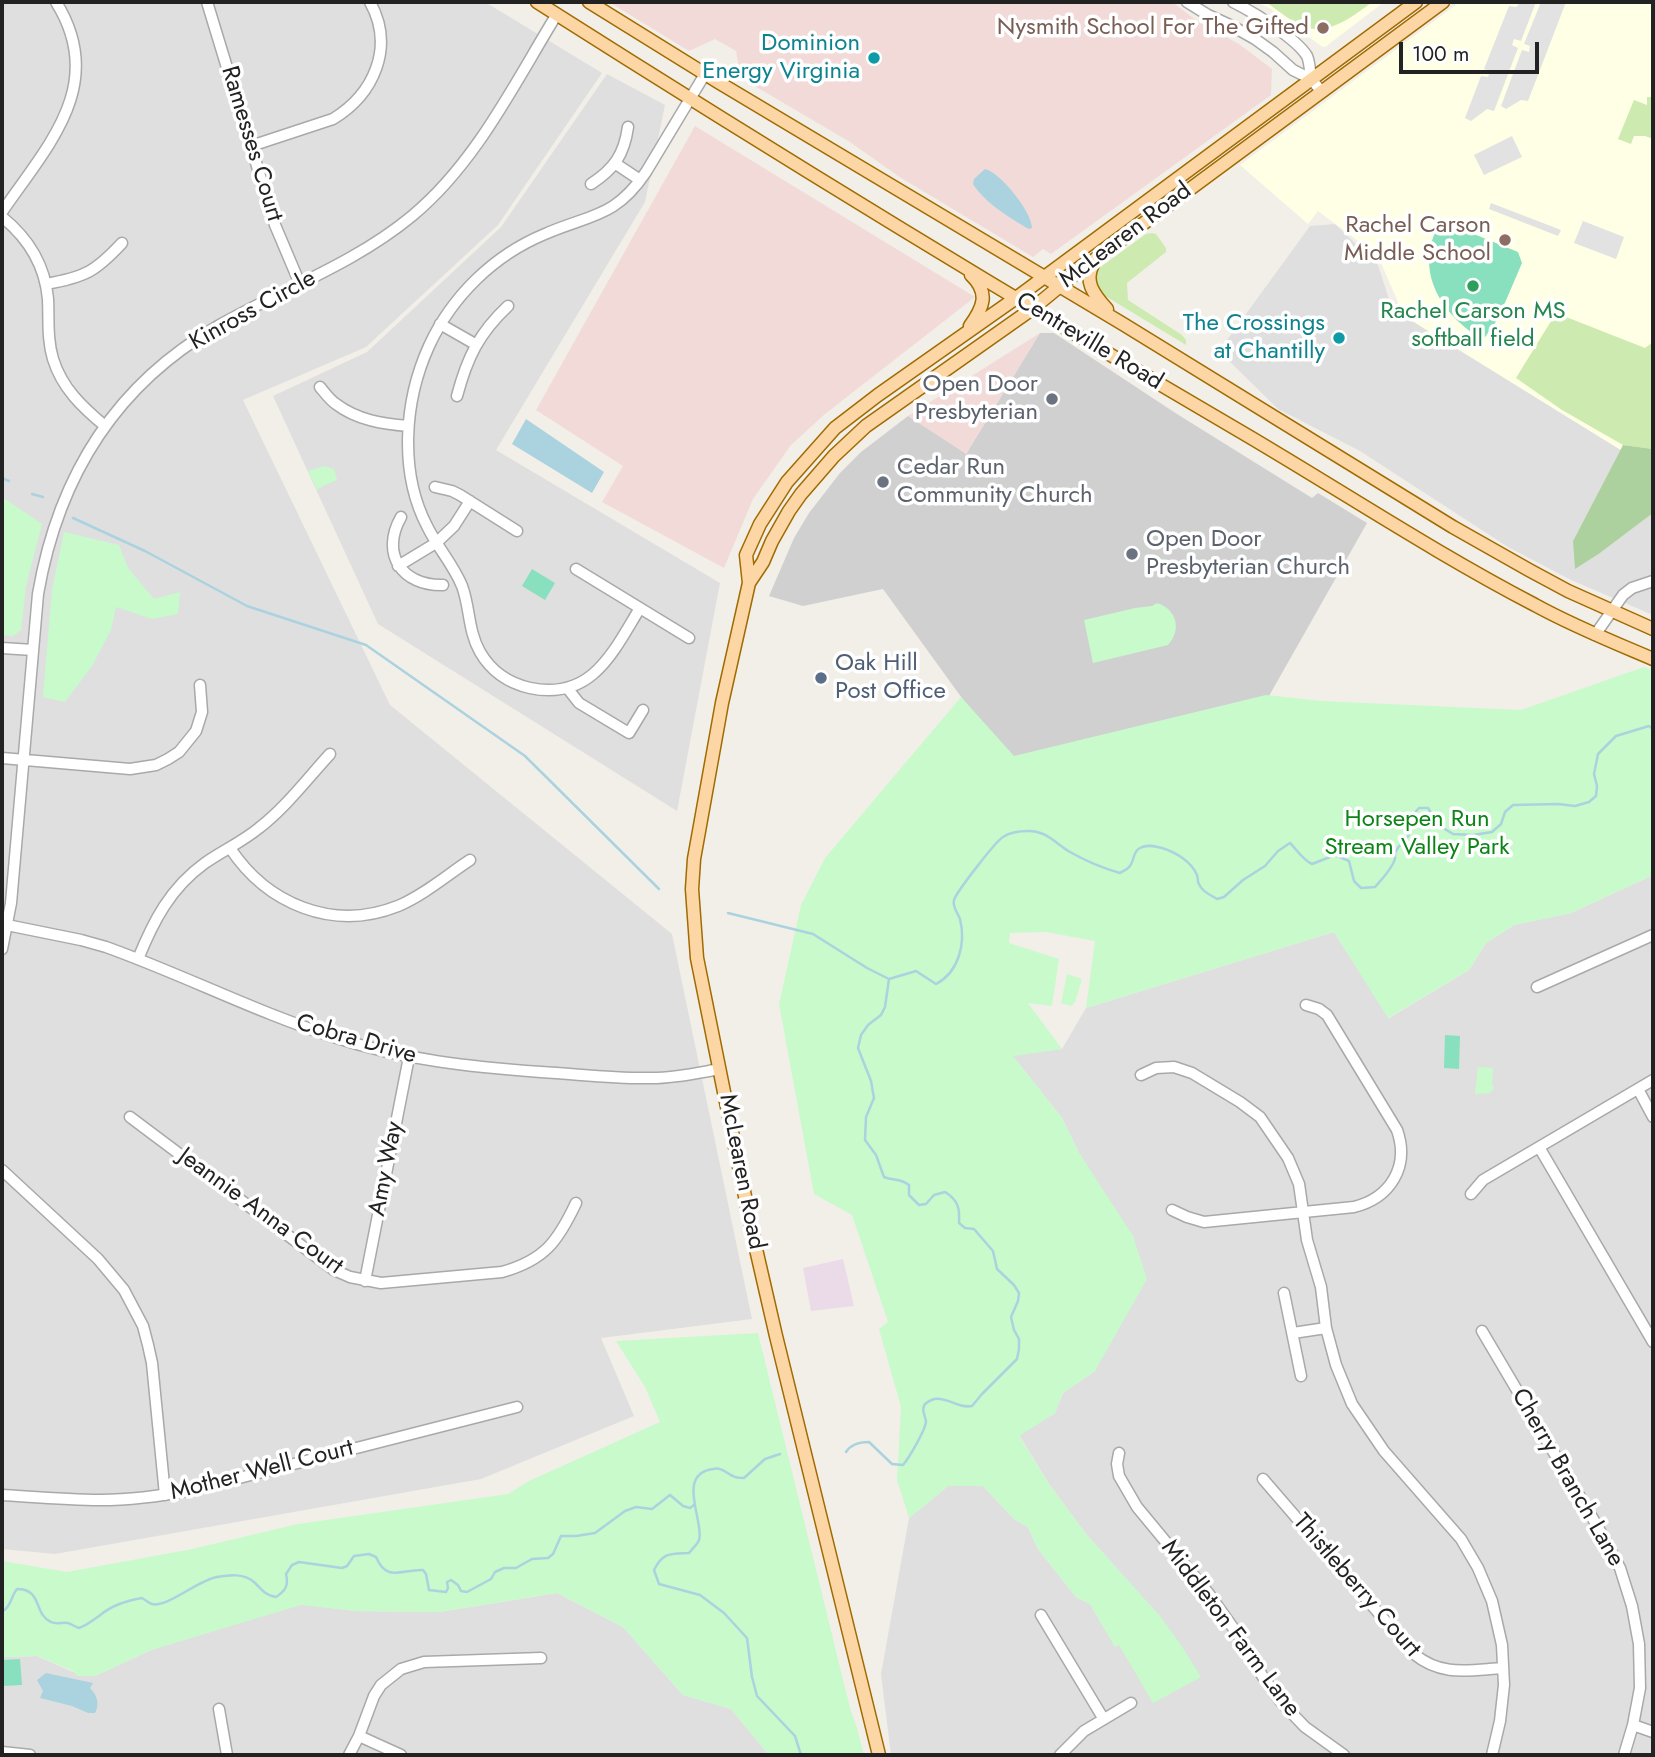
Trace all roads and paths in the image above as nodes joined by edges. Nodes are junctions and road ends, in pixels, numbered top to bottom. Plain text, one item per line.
1 (56, 2) edge
2 (206, 2) edge
3 (370, 2) edge
4 (537, 2) edge
5 (589, 2) edge
6 (1187, 2) edge
7 (1233, 2) edge
8 (1416, 2) edge
9 (1443, 2) edge
10 (557, 14) junction
11 (705, 74) junction
12 (1311, 79) junction
13 (1322, 92) junction
14 (690, 98) junction
15 (628, 127) dead end
16 (251, 146) junction
17 (616, 164) junction
18 (640, 180) junction
19 (591, 184) dead end
20 (2, 215) edge
21 (122, 243) dead end
22 (1099, 256) junction
23 (961, 265) junction
24 (1045, 277) junction
25 (46, 284) junction
26 (300, 284) junction
27 (1059, 286) junction
28 (1016, 298) junction
29 (508, 306) dead end
30 (1032, 309) junction
31 (440, 324) junction
32 (1123, 324) junction
33 (475, 344) junction
34 (952, 344) junction
35 (320, 387) dead end
36 (457, 396) dead end
37 (105, 426) junction
38 (408, 426) junction
39 (435, 487) dead end
40 (470, 502) junction
41 (401, 517) dead end
42 (517, 531) dead end
43 (436, 542) junction
44 (398, 566) junction
45 (576, 569) dead end
46 (1653, 581) edge
47 (749, 583) junction
48 (443, 585) dead end
49 (640, 608) junction
50 (1611, 611) junction
51 (1653, 629) edge
52 (1595, 635) junction
53 (689, 638) dead end
54 (2, 648) edge
55 (33, 650) junction
56 (1653, 659) edge
57 (200, 685) dead end
58 (568, 689) junction
59 (643, 710) dead end
60 (330, 754) dead end
61 (2, 758) edge
62 (23, 759) junction
63 (230, 848) junction
64 (470, 860) dead end
65 (5, 925) edge
66 (1653, 935) edge
67 (2, 949) edge
68 (138, 960) junction
69 (1537, 987) dead end
70 (1306, 1005) dead end
71 (409, 1057) junction
72 (720, 1069) junction
73 (1141, 1075) dead end
74 (1653, 1080) edge
75 (1638, 1089) junction
76 (130, 1117) dead end
77 (1653, 1117) edge
78 (1539, 1147) junction
79 (2, 1170) edge
80 (1471, 1194) dead end
81 (576, 1203) dead end
82 (1172, 1210) dead end
83 (1303, 1212) junction
84 (365, 1281) junction
85 (1284, 1293) dead end
86 (1325, 1328) junction
87 (1482, 1331) dead end
88 (1293, 1333) junction
89 (1653, 1342) edge
90 (1301, 1376) dead end
91 (517, 1407) dead end
92 (1119, 1453) dead end
93 (1263, 1479) dead end
94 (2, 1495) edge
95 (165, 1495) junction
96 (1041, 1615) dead end
97 (541, 1658) dead end
98 (1503, 1668) junction
99 (1131, 1703) dead end
100 (219, 1709) dead end
101 (1103, 1718) junction
102 (1633, 1726) junction
103 (1653, 1731) edge
104 (359, 1736) junction
105 (7, 1753) edge
106 (30, 1755) edge
107 (227, 1755) edge
108 (349, 1755) edge
109 (401, 1755) edge
110 (879, 1755) edge
111 (1060, 1755) edge
112 (1344, 1755) edge
113 (1492, 1755) edge
114 (1624, 1755) edge

1 - 20 street
2 - 16 street, Ramesses Court
3 - 16 street
4 - 10 main road, Centreville Road
5 - 11 main road, Centreville Road
6 - 12 street
7 - 12 street
8 - 12 main road, McLearen Road
9 - 13 main road, McLearen Road
10 - 14 main road, Centreville Road
10 - 26 street, Kinross Circle
11 - 14 street
11 - 24 main road, Centreville Road
12 - 13 street
12 - 24 main road, McLearen Road
13 - 22 main road, McLearen Road
14 - 18 street
14 - 23 main road, Centreville Road
15 - 17 street
16 - 26 street, Ramesses Court
17 - 18 street
17 - 19 street
18 - 31 street
20 - 25 street
21 - 25 street
22 - 27 main road, McLearen Road
22 - 32 main road
23 - 28 main road, Centreville Road
23 - 34 main road
24 - 27 main road, Centreville Road
24 - 28 main road, McLearen Road
25 - 37 street
26 - 37 street, Kinross Circle
27 - 30 main road, McLearen Road
27 - 32 main road, Centreville Road
28 - 30 main road, Centreville Road
28 - 34 main road, McLearen Road
29 - 33 street
30 - 47 main road, McLearen Road
30 - 52 main road, Centreville Road
31 - 33 street
31 - 38 street
32 - 50 main road, Centreville Road
33 - 36 street
34 - 47 main road, McLearen Road
35 - 38 street
37 - 55 street, Kinross Circle
38 - 43 street
39 - 40 street
40 - 42 street
40 - 43 street
41 - 44 street
43 - 44 street
43 - 58 street
44 - 48 street
45 - 49 street
46 - 50 street
47 - 72 main road, McLearen Road
49 - 53 street
49 - 58 street
50 - 51 main road, Centreville Road
50 - 52 street
52 - 56 main road, Centreville Road
54 - 55 street
55 - 62 street, Kinross Circle
57 - 62 street
58 - 59 street
60 - 63 street
61 - 62 street
62 - 65 street, Kinross Circle
63 - 64 street
63 - 68 street
65 - 67 street, Kinross Circle
65 - 68 street, Cobra Drive
66 - 69 street
68 - 71 street, Cobra Drive
70 - 83 street
71 - 72 street, Cobra Drive
71 - 84 street, Amy Way
72 - 110 main road, McLearen Road
73 - 83 street
74 - 75 street
75 - 77 street
75 - 78 street
76 - 84 street, Jeannie Anna Court
78 - 80 street
78 - 89 street
79 - 95 street
81 - 84 street, Jeannie Anna Court
82 - 83 street
83 - 86 street
85 - 88 street
86 - 88 street
86 - 98 street
87 - 102 street, Cherry Branch Lane
88 - 90 street
91 - 95 street, Mother Well Court
92 - 112 street, Middleton Farm Lane
93 - 98 street, Thistleberry Court
94 - 95 street, Mother Well Court
96 - 101 street
97 - 104 street
98 - 113 street
99 - 101 street
100 - 107 street
101 - 111 street
102 - 103 street
102 - 114 street, Cherry Branch Lane
104 - 108 street
104 - 109 street
105 - 106 street

